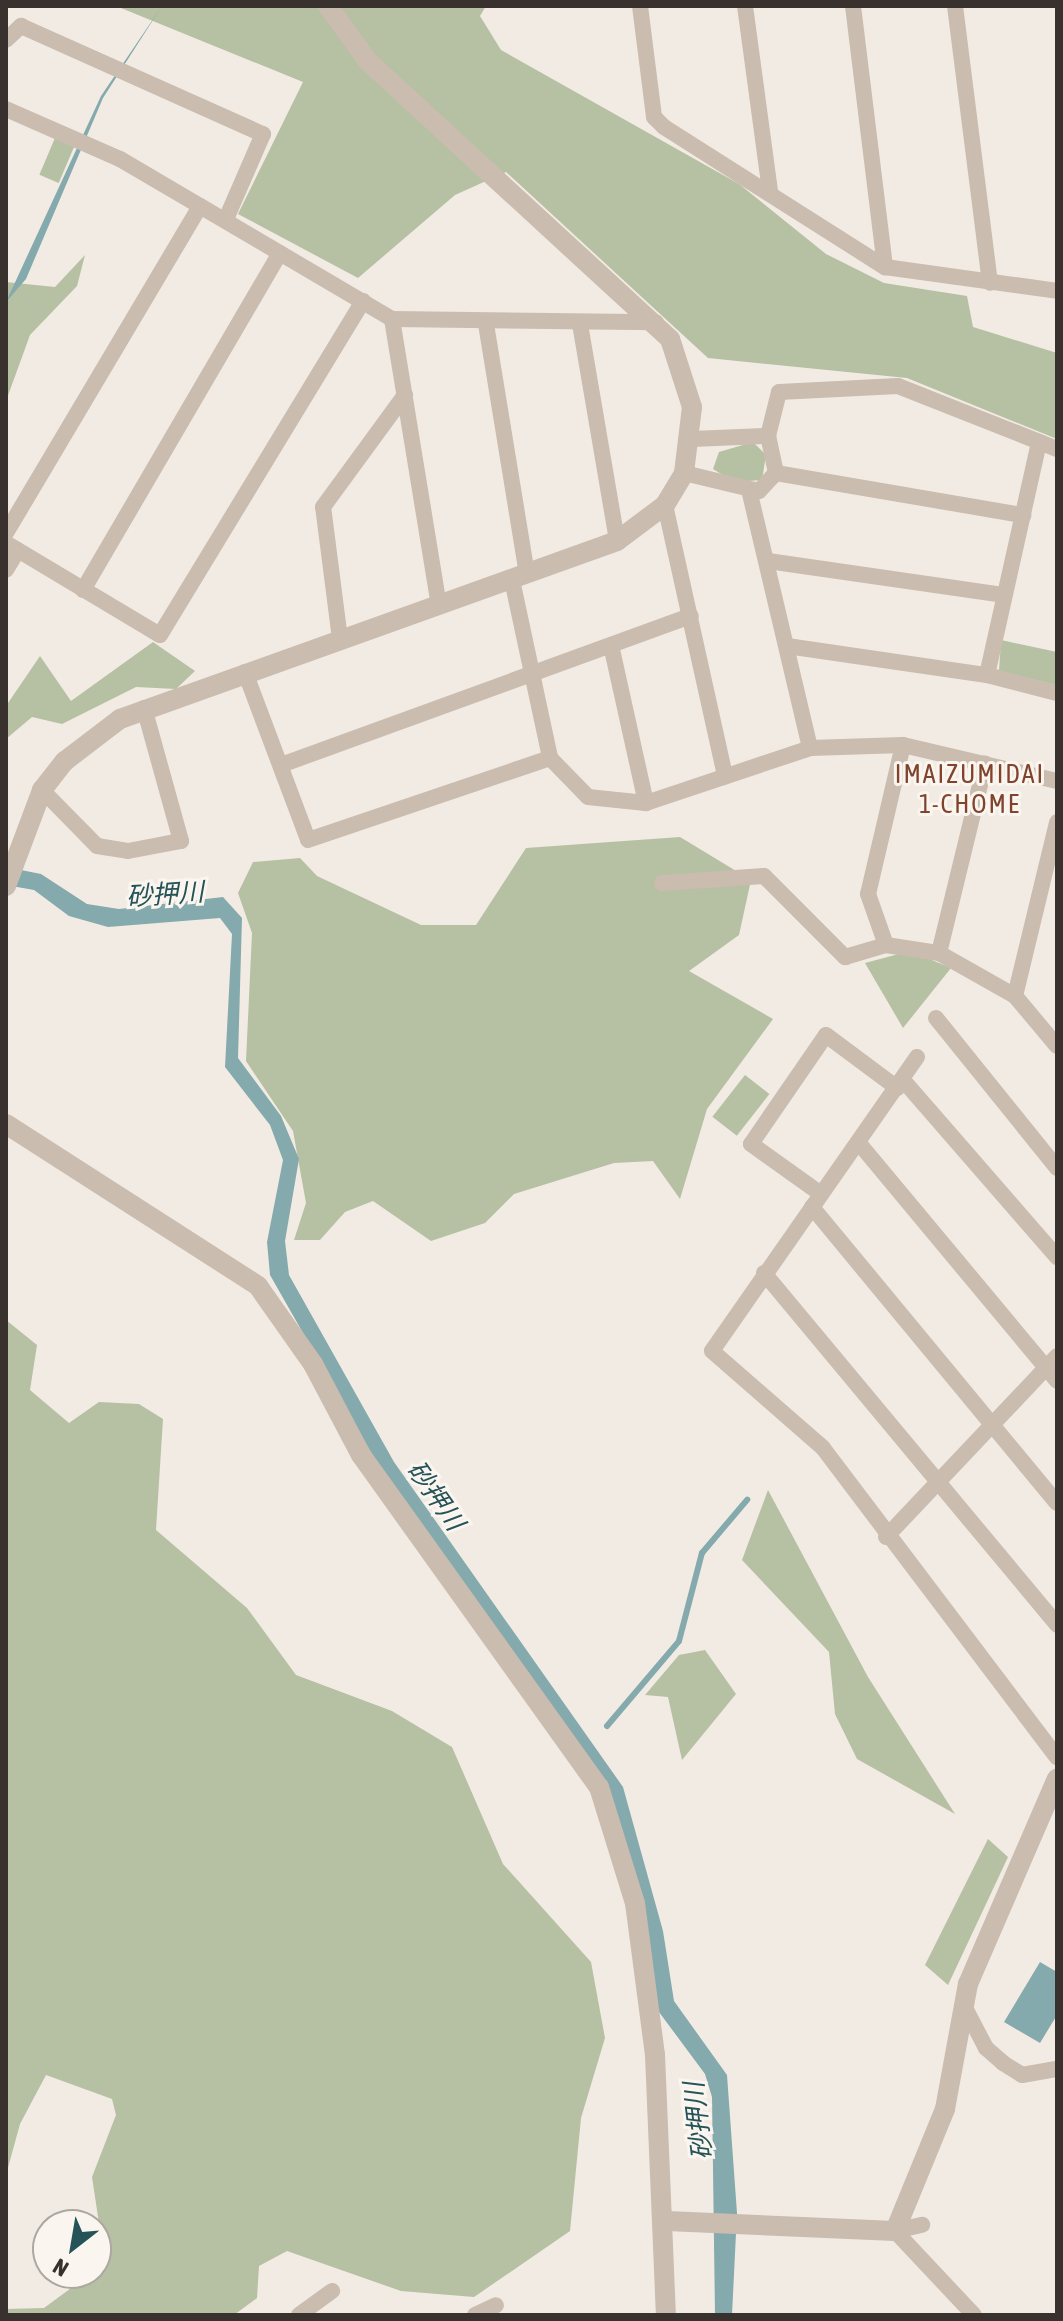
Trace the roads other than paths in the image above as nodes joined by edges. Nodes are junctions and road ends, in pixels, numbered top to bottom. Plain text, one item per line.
1 (328, 6) edge
2 (640, 6) edge
3 (745, 6) edge
4 (853, 6) edge
5 (955, 6) edge
6 (6, 40) edge
7 (6, 109) edge
8 (770, 192) junction
9 (200, 206) junction
10 (226, 219) junction
11 (280, 253) junction
12 (885, 267) junction
13 (990, 283) junction
14 (1057, 291) edge
15 (363, 301) junction
16 (392, 319) junction
17 (656, 322) junction
18 (486, 324) junction
19 (580, 324) junction
20 (405, 395) junction
21 (768, 436) junction
22 (692, 439) junction
23 (1039, 442) junction
24 (1057, 449) edge
25 (684, 473) junction
26 (776, 473) junction
27 (750, 494) junction
28 (665, 505) junction
29 (1023, 515) junction
30 (6, 533) edge
31 (617, 541) junction
32 (12, 547) edge
33 (768, 561) junction
34 (6, 570) edge
35 (520, 577) junction
36 (83, 590) junction
37 (1005, 595) junction
38 (439, 606) junction
39 (691, 616) junction
40 (340, 639) junction
41 (611, 645) junction
42 (787, 646) junction
43 (245, 672) junction
44 (532, 673) junction
45 (987, 675) junction
46 (1057, 693) edge
47 (144, 708) junction
48 (903, 745) junction
49 (810, 748) junction
50 (550, 758) junction
51 (985, 764) junction
52 (281, 765) junction
53 (725, 776) junction
54 (1057, 781) edge
55 (42, 790) junction
56 (646, 803) junction
57 (1057, 822) edge
58 (662, 883) dead end
59 (6, 886) edge
60 (886, 945) junction
61 (939, 953) junction
62 (1015, 996) junction
63 (936, 1018) dead end
64 (1057, 1046) edge
65 (917, 1057) dead end
66 (900, 1084) junction
67 (6, 1124) edge
68 (858, 1142) junction
69 (1057, 1168) edge
70 (816, 1201) junction
71 (1057, 1257) edge
72 (764, 1273) junction
73 (1053, 1368) edge
74 (992, 1424) junction
75 (938, 1482) junction
76 (1057, 1503) edge
77 (886, 1537) junction
78 (1057, 1625) edge
79 (1057, 1757) edge
80 (1057, 1778) edge
81 (962, 2002) junction
82 (1057, 2069) edge
83 (667, 2221) junction
84 (922, 2225) dead end
85 (895, 2231) junction
86 (332, 2291) dead end
87 (496, 2305) dead end
88 (956, 2309) edge
89 (299, 2315) edge
90 (475, 2315) edge
91 (666, 2315) edge
92 (974, 2315) edge

1 - 17 street
2 - 8 street
3 - 8 street
4 - 12 street
5 - 13 street
6 - 10 street
7 - 9 street
8 - 12 street
9 - 10 street
9 - 30 street
10 - 11 street
11 - 15 street
11 - 36 street
12 - 13 street
13 - 14 street
15 - 16 street
15 - 36 street
16 - 18 street
16 - 20 street
17 - 19 street
17 - 22 street
18 - 19 street
18 - 35 street
19 - 31 street
20 - 38 street
20 - 40 street
21 - 22 street
21 - 23 street
21 - 26 street
22 - 25 street
23 - 24 street
23 - 29 street
25 - 27 street
25 - 28 street
26 - 27 street
26 - 29 street
27 - 33 street
28 - 31 street
28 - 39 street
29 - 37 street
31 - 35 street
32 - 34 street
32 - 36 street
33 - 37 street
33 - 42 street
35 - 38 street
35 - 44 street
37 - 45 street
38 - 40 street
39 - 41 street
39 - 53 street
40 - 43 street
41 - 44 street
41 - 56 street
42 - 45 street
42 - 49 street
43 - 47 street
43 - 52 street
44 - 50 street
44 - 52 street
45 - 46 street
47 - 55 street
47 - 55 street
48 - 49 street
48 - 51 street
48 - 60 street
49 - 53 street
50 - 52 street
50 - 56 street
51 - 54 street
51 - 61 street
53 - 56 street
55 - 59 street
57 - 62 street
58 - 60 street
60 - 61 street
61 - 62 street
62 - 64 street
63 - 69 street
65 - 66 street
66 - 68 street
66 - 70 street
66 - 71 street
67 - 83 street
68 - 70 street
68 - 73 street
70 - 72 street
70 - 74 street
72 - 75 street
72 - 77 street
73 - 74 street
74 - 75 street
74 - 76 street
75 - 77 street
75 - 78 street
77 - 79 street
80 - 81 street
81 - 82 street
81 - 85 street
83 - 85 street
83 - 91 street
84 - 85 street
85 - 88 street
86 - 89 street
87 - 90 street
88 - 92 street

